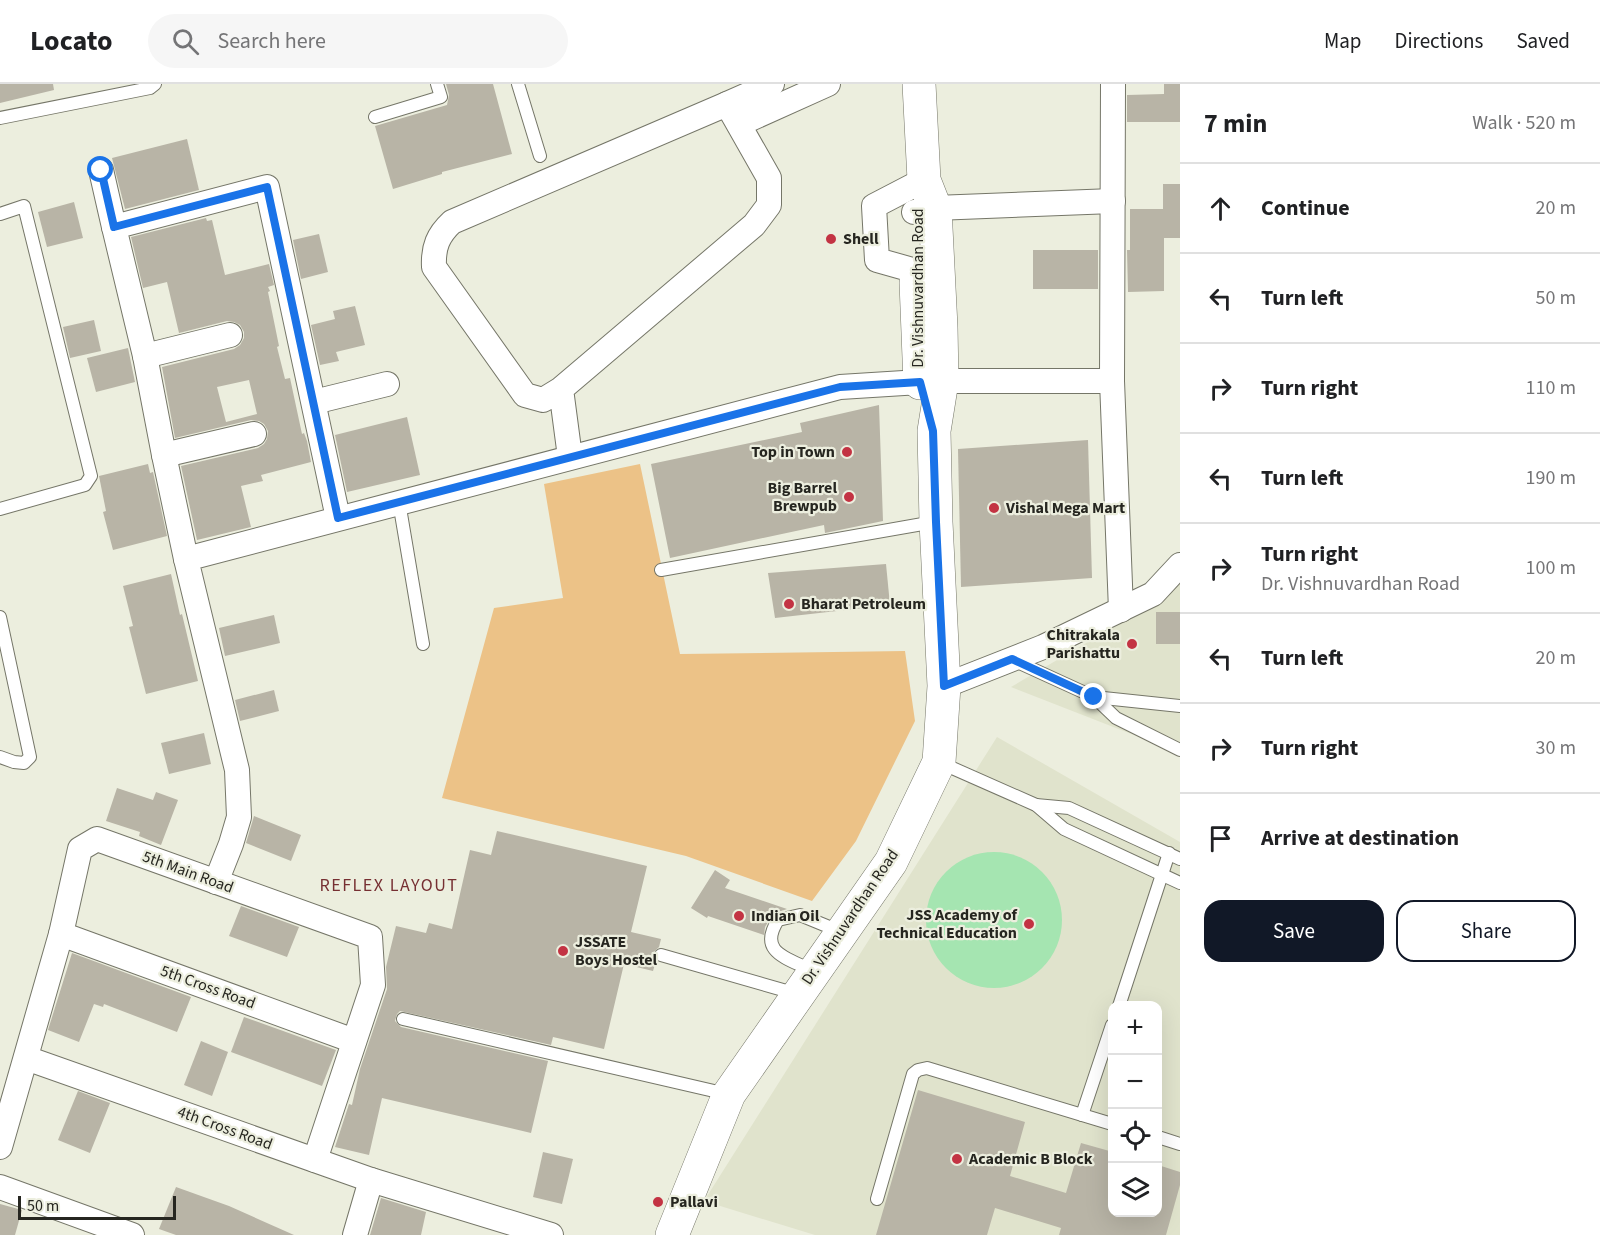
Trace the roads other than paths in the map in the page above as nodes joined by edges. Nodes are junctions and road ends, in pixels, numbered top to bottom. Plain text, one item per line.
1 (155, 84) edge
2 (437, 84) edge
3 (518, 84) edge
4 (772, 84) edge
5 (828, 84) edge
6 (919, 84) edge
7 (1113, 84) edge
8 (733, 114) junction
9 (375, 117) dead end
10 (0, 118) edge
11 (540, 156) dead end
12 (101, 170) dead end
13 (925, 200) junction
14 (1113, 201) junction
15 (0, 214) edge
16 (114, 227) junction
17 (230, 335) dead end
18 (145, 356) junction
19 (1112, 381) junction
20 (931, 382) junction
21 (387, 384) dead end
22 (561, 389) junction
23 (314, 402) junction
24 (254, 434) dead end
25 (164, 455) junction
26 (570, 457) junction
27 (399, 502) junction
28 (0, 508) edge
29 (338, 518) junction
30 (936, 522) junction
31 (186, 559) junction
32 (1180, 565) edge
33 (661, 570) dead end
34 (1121, 610) junction
35 (0, 617) edge
36 (423, 644) dead end
37 (1012, 659) junction
38 (944, 686) junction
39 (1094, 697) junction
40 (1180, 706) edge
41 (1180, 750) edge
42 (0, 757) edge
43 (939, 762) junction
44 (1036, 805) junction
45 (1175, 856) edge
46 (1162, 875) junction
47 (216, 882) junction
48 (1180, 883) edge
49 (842, 932) junction
50 (61, 934) junction
51 (661, 955) dead end
52 (806, 983) junction
53 (1120, 1001) edge
54 (403, 1019) dead end
55 (1108, 1039) edge
56 (354, 1041) junction
57 (26, 1058) junction
58 (729, 1094) junction
59 (1082, 1114) junction
60 (1108, 1122) edge
61 (1162, 1138) edge
62 (1180, 1144) edge
63 (0, 1147) edge
64 (315, 1160) junction
65 (370, 1180) junction
66 (0, 1187) edge
67 (878, 1199) dead end
68 (496, 1227) edge
69 (132, 1235) edge
70 (355, 1235) edge
71 (551, 1235) edge
72 (672, 1235) edge

1 - 10 lane
2 - 9 lane
3 - 11 lane
4 - 8 street
5 - 8 street
6 - 13 main road, Dr. Vishnuvardhan Road
7 - 14 street
8 - 22 street
8 - 22 street
12 - 16 street
13 - 14 street
13 - 20 main road, Dr. Vishnuvardhan Road
13 - 20 main road, Dr. Vishnuvardhan Road
14 - 19 street
15 - 28 lane
16 - 18 street
16 - 23 street
17 - 18 street
18 - 25 street
19 - 20 street
19 - 34 street
20 - 26 street
20 - 30 main road, Dr. Vishnuvardhan Road
21 - 23 street
22 - 26 street
23 - 29 street
24 - 25 street
25 - 31 street
26 - 27 street
27 - 29 street
27 - 36 lane
29 - 31 street
30 - 33 lane
30 - 38 main road, Dr. Vishnuvardhan Road
31 - 47 street
32 - 34 street
34 - 37 street
35 - 42 lane
37 - 38 street
37 - 39 lane
38 - 43 main road, Dr. Vishnuvardhan Road
39 - 40 lane
39 - 41 lane
43 - 44 lane
43 - 49 main road, Dr. Vishnuvardhan Road
44 - 45 lane
44 - 46 lane
45 - 46 lane
46 - 48 lane
46 - 53 lane
47 - 50 street, 5th Main Road
47 - 56 street, 5th Main Road
49 - 52 main road, Dr. Vishnuvardhan Road
49 - 52 lane
50 - 56 street, 5th Cross Road
50 - 57 street, 5th Main Road
51 - 52 lane
52 - 58 main road, Dr. Vishnuvardhan Road
54 - 58 lane
55 - 59 lane
56 - 64 street, 5th Main Road
57 - 63 street, 5th Main Road
57 - 64 street, 4th Cross Road
58 - 72 main road, Dr. Vishnuvardhan Road
59 - 60 lane
59 - 67 lane
61 - 62 lane
64 - 65 street, 4th Cross Road
65 - 68 street, 4th Cross Road
65 - 70 street
66 - 69 street
68 - 71 street, 4th Cross Road

